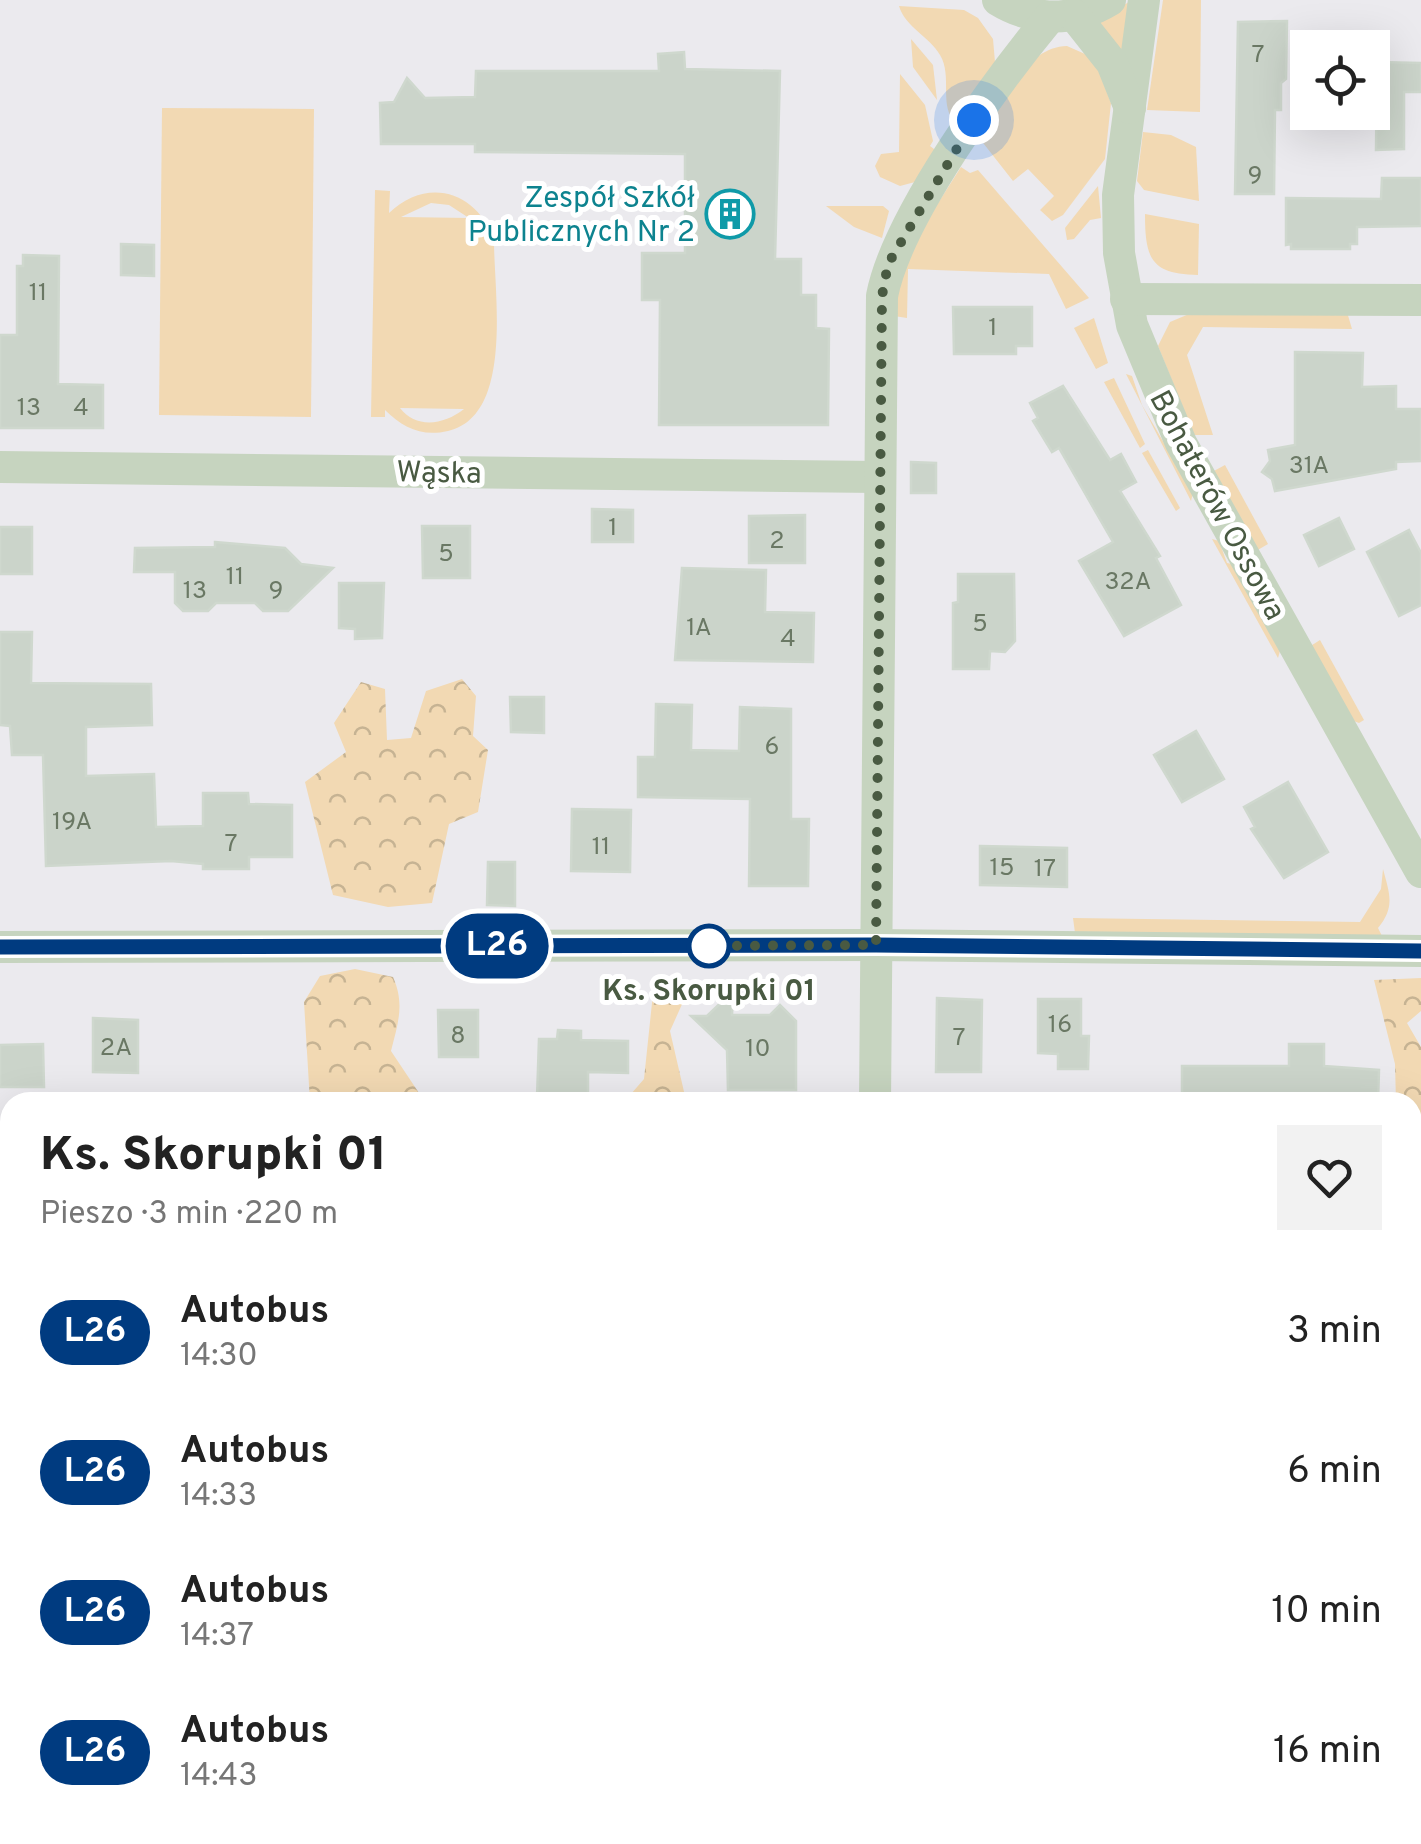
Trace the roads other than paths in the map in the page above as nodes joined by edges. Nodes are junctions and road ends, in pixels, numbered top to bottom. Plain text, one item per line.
1 (1110, 0) edge
2 (1144, 0) edge
3 (1000, 1) edge
4 (1062, 16) junction
5 (1012, 64) junction
6 (1130, 108) junction
7 (1126, 299) junction
8 (1421, 300) edge
9 (0, 467) edge
10 (878, 477) junction
11 (1421, 872) edge
12 (876, 945) junction
13 (0, 947) edge
14 (1421, 951) edge
15 (875, 1092) edge

1 - 4 street
2 - 6 street, Bohaterów Ossowa
3 - 4 street
3 - 5 street
4 - 5 street
4 - 6 street, Bohaterów Ossowa
5 - 10 street
6 - 7 street, Bohaterów Ossowa
7 - 8 street
7 - 11 street, Bohaterów Ossowa
9 - 10 street, Wąska
10 - 12 street
12 - 13 street
12 - 14 street
12 - 15 street

